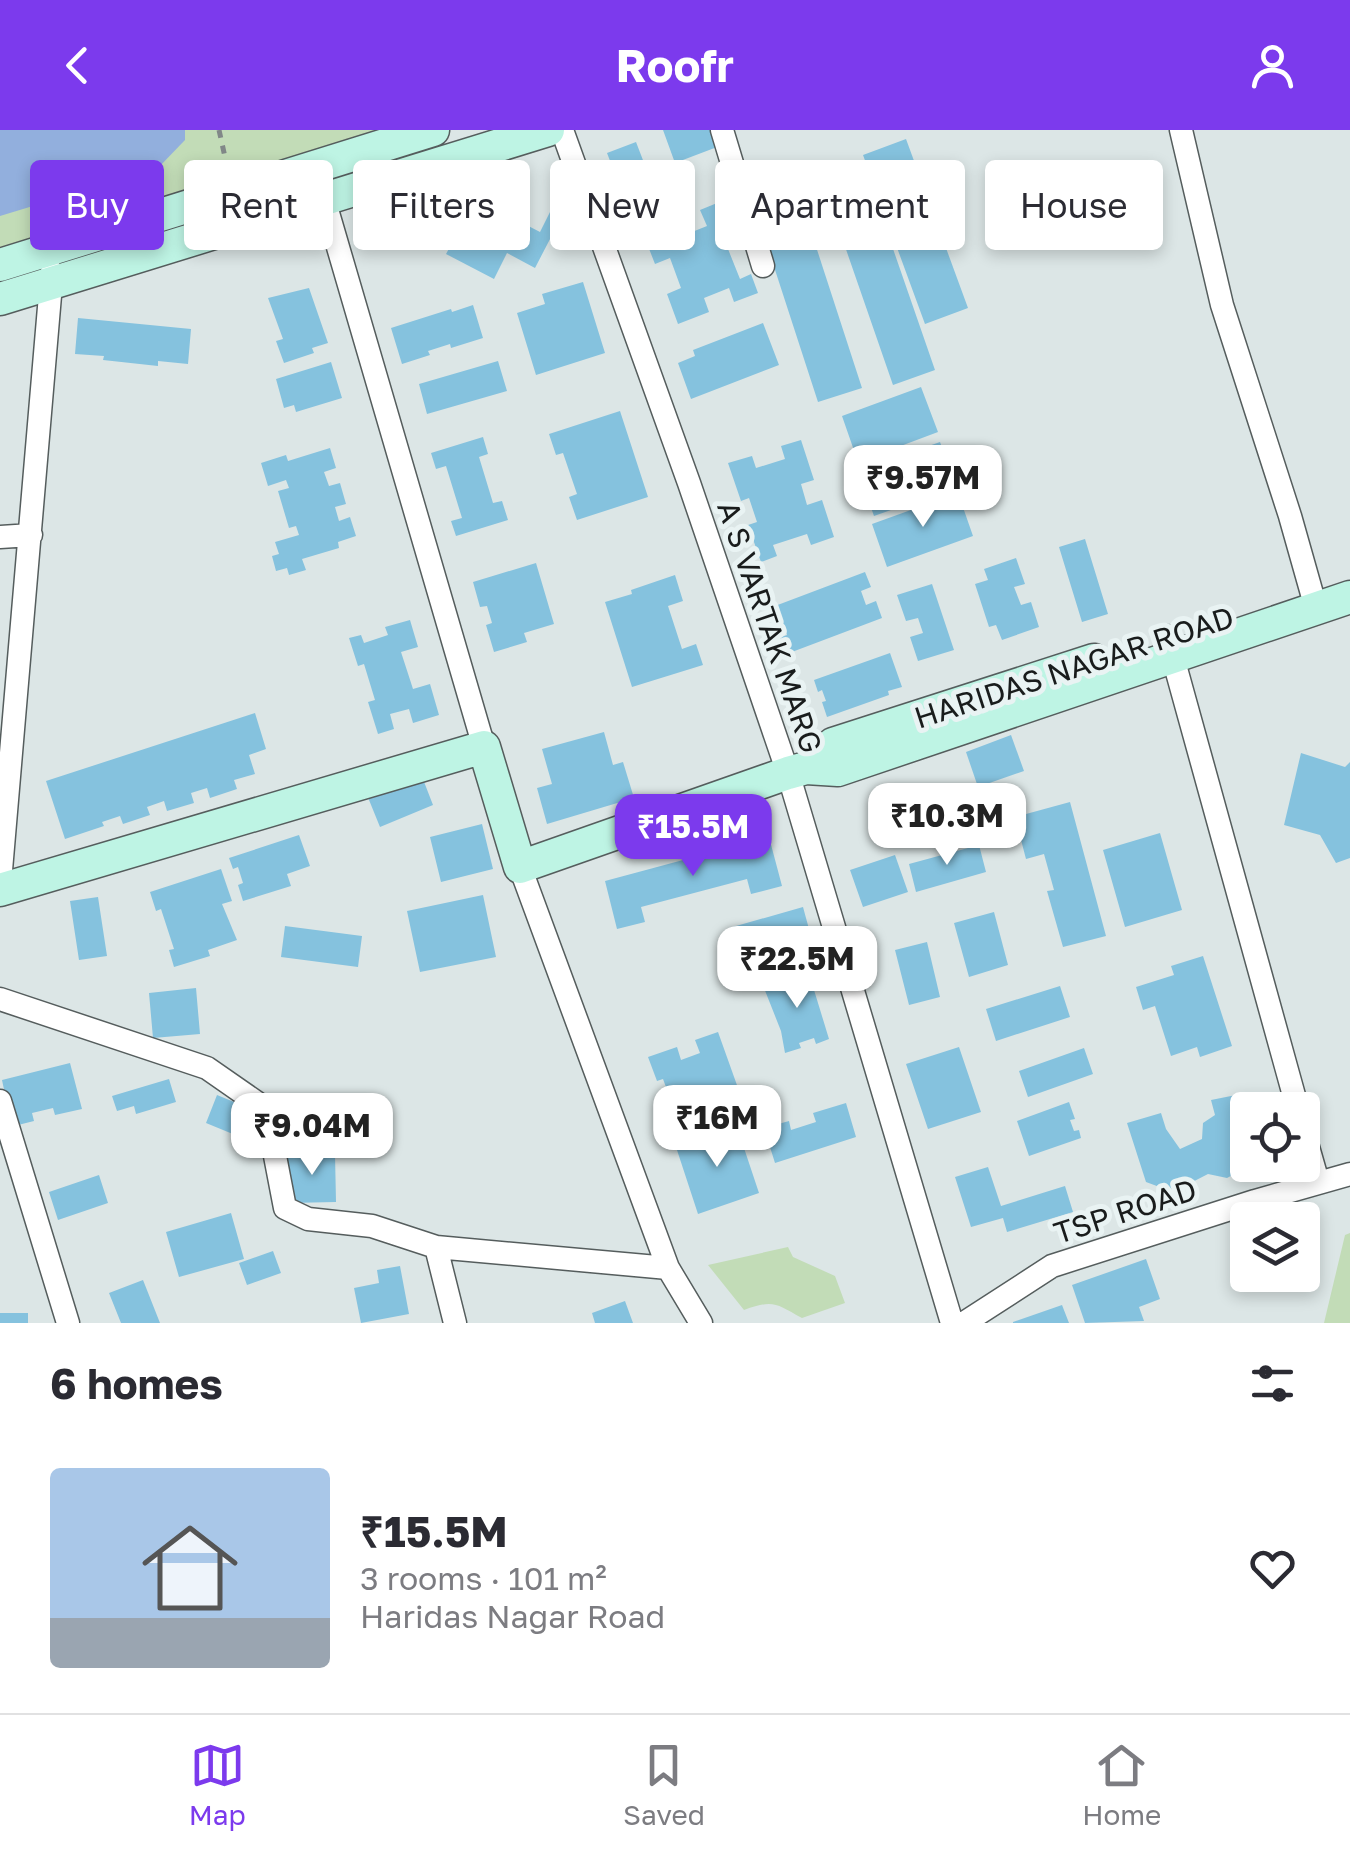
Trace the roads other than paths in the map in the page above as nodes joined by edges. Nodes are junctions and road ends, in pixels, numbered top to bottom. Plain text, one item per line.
1 (433, 130) edge
2 (548, 130) edge
3 (562, 130) edge
4 (722, 130) edge
5 (1181, 130) edge
6 (333, 162) edge
7 (333, 198) edge
8 (333, 228) edge
9 (184, 243) edge
10 (49, 250) edge
11 (52, 250) edge
12 (0, 265) edge
13 (764, 266) dead end
14 (52, 283) junction
15 (0, 299) edge
16 (31, 535) junction
17 (0, 537) edge
18 (1350, 578) edge
19 (1350, 597) edge
20 (1313, 600) junction
21 (1170, 647) junction
22 (484, 747) junction
23 (797, 770) junction
24 (520, 867) junction
25 (0, 886) edge
26 (0, 1000) edge
27 (1293, 1092) edge
28 (0, 1101) edge
29 (1350, 1174) edge
30 (1318, 1182) edge
31 (1320, 1182) edge
32 (436, 1247) junction
33 (668, 1268) junction
34 (68, 1323) edge
35 (456, 1323) edge
36 (700, 1323) edge
37 (952, 1323) edge
38 (964, 1323) edge

1 - 6 street
2 - 7 street
3 - 23 street, A S VARTAK MARG
4 - 13 street
5 - 20 street
8 - 22 street
9 - 14 street
10 - 12 street
11 - 14 street
14 - 15 street
14 - 16 street
16 - 17 street
16 - 25 street
18 - 20 street, HARIDAS NAGAR ROAD
19 - 20 street, HARIDAS NAGAR ROAD
20 - 21 street, HARIDAS NAGAR ROAD
21 - 23 street, HARIDAS NAGAR ROAD
21 - 27 street
22 - 24 street
22 - 25 street
23 - 24 street, HARIDAS NAGAR ROAD
23 - 37 street, A S VARTAK MARG
24 - 33 street
26 - 32 street
28 - 34 street
29 - 31 street, TSP ROAD
30 - 38 street, TSP ROAD
32 - 33 street
32 - 35 street
33 - 36 street

